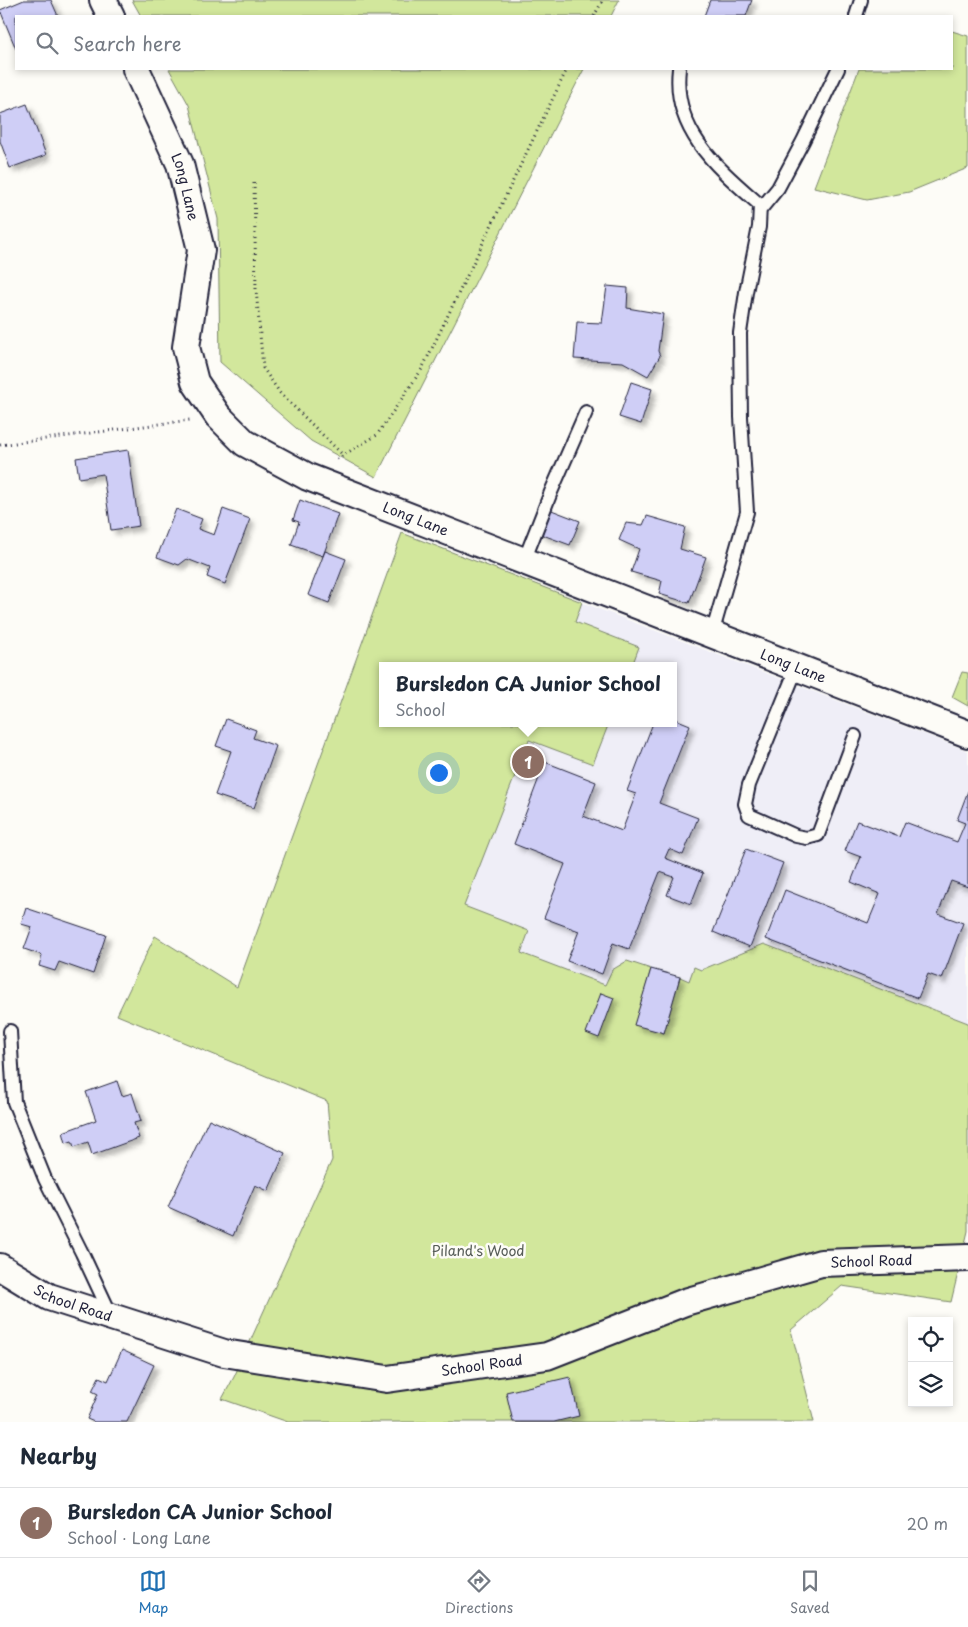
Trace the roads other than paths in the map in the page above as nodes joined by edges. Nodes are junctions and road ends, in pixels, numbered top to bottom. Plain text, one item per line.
1 (103, 0) edge
2 (861, 0) edge
3 (110, 15) edge
4 (856, 15) edge
5 (136, 70) edge
6 (679, 70) edge
7 (838, 70) edge
8 (760, 210) junction
9 (586, 412) dead end
10 (524, 561) junction
11 (712, 634) junction
12 (797, 667) junction
13 (968, 734) edge
14 (855, 736) dead end
15 (10, 1031) dead end
16 (968, 1258) edge
17 (0, 1267) edge
18 (112, 1318) junction

1 - 3 street
2 - 4 lane
5 - 10 street, Long Lane
6 - 8 lane
7 - 8 lane
8 - 11 lane
9 - 10 lane
10 - 11 street, Long Lane
11 - 12 street, Long Lane
12 - 13 street, Long Lane
12 - 14 lane
15 - 18 lane
16 - 18 street, School Road
17 - 18 street, School Road

